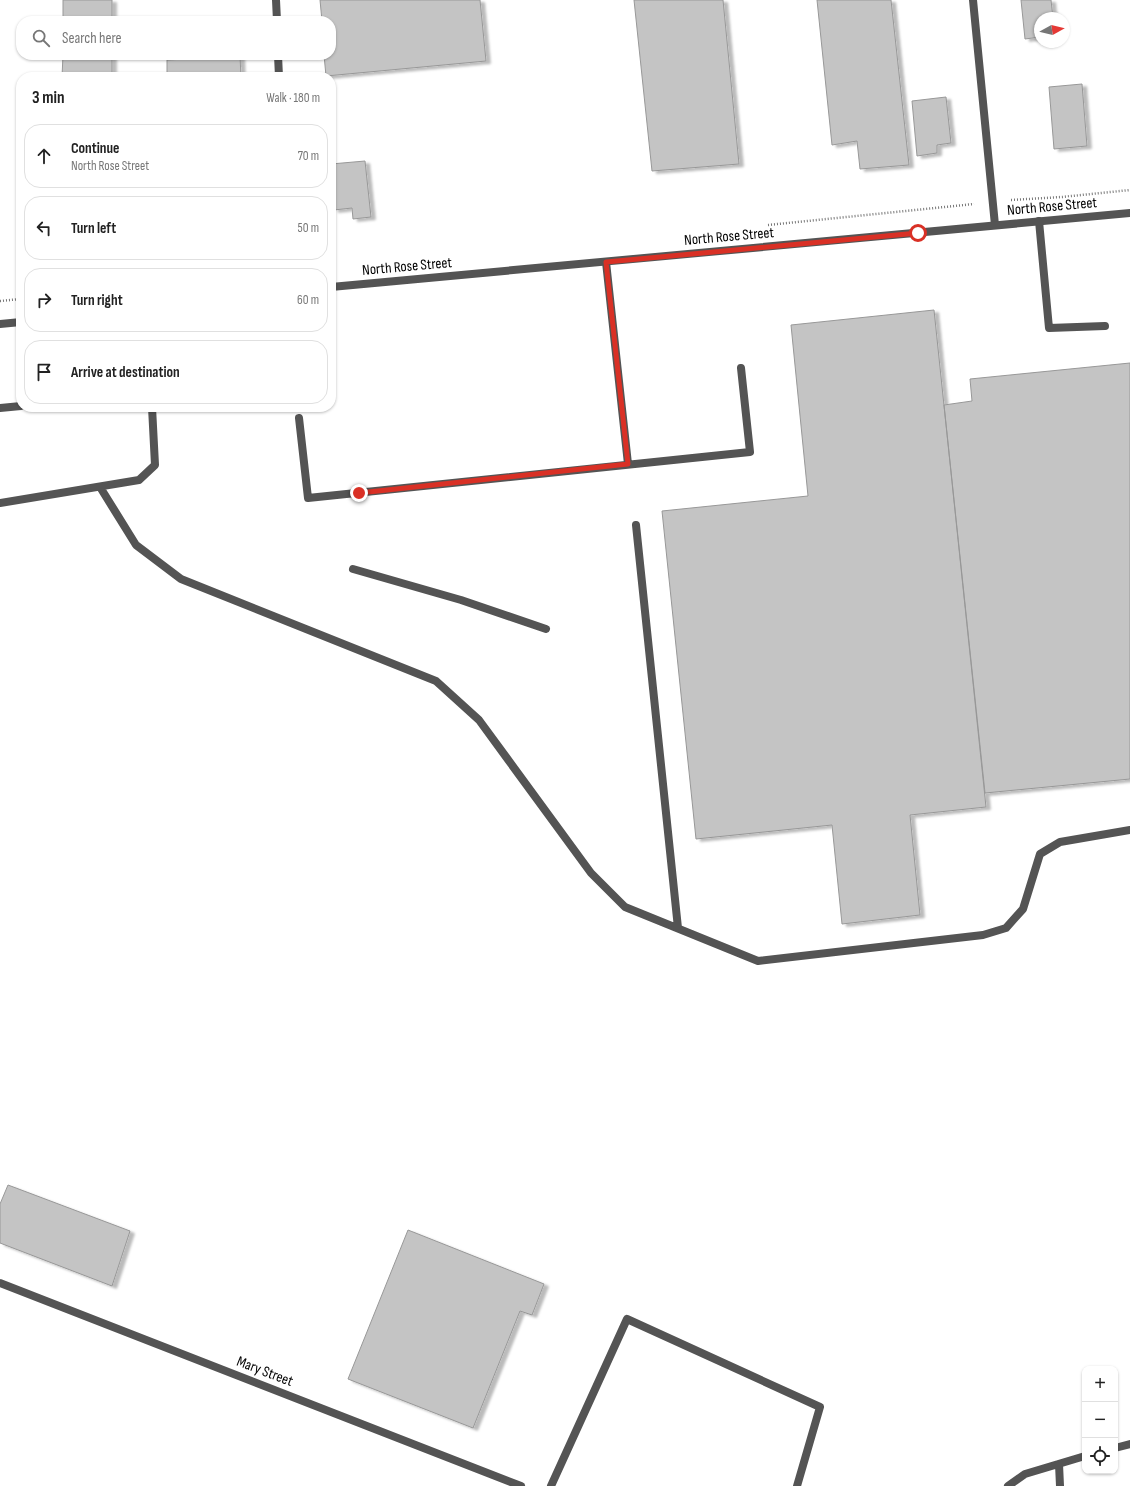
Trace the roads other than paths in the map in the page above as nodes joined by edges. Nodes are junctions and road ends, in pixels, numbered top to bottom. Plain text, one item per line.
1 (276, 0) edge
2 (973, 0) edge
3 (277, 16) edge
4 (278, 60) edge
5 (279, 72) edge
6 (1130, 213) edge
7 (1040, 221) junction
8 (996, 225) junction
9 (606, 262) junction
10 (336, 287) edge
11 (16, 322) edge
12 (0, 324) edge
13 (1105, 326) dead end
14 (741, 368) dead end
15 (16, 406) edge
16 (0, 408) edge
17 (152, 412) edge
18 (299, 418) dead end
19 (628, 464) junction
20 (100, 487) junction
21 (0, 503) edge
22 (636, 525) dead end
23 (353, 569) dead end
24 (546, 629) dead end
25 (1130, 830) edge
26 (678, 928) junction
27 (0, 1283) edge
28 (1130, 1444) edge
29 (1118, 1447) edge
30 (1082, 1457) edge
31 (1060, 1464) junction
32 (521, 1486) edge
33 (551, 1486) edge
34 (797, 1486) edge
35 (1008, 1486) edge
36 (1060, 1486) edge

1 - 3 street
2 - 8 street
4 - 5 street
6 - 7 street, North Rose Street
7 - 8 street, North Rose Street
7 - 13 street
8 - 9 street, North Rose Street
9 - 10 street, North Rose Street
9 - 19 street
11 - 12 street
14 - 19 street
15 - 16 street
17 - 20 street
18 - 19 street
20 - 21 street
20 - 26 street
22 - 26 street
23 - 24 street
25 - 26 street
27 - 32 street, Mary Street
28 - 29 street
30 - 31 street
31 - 35 street
31 - 36 street
33 - 34 street

